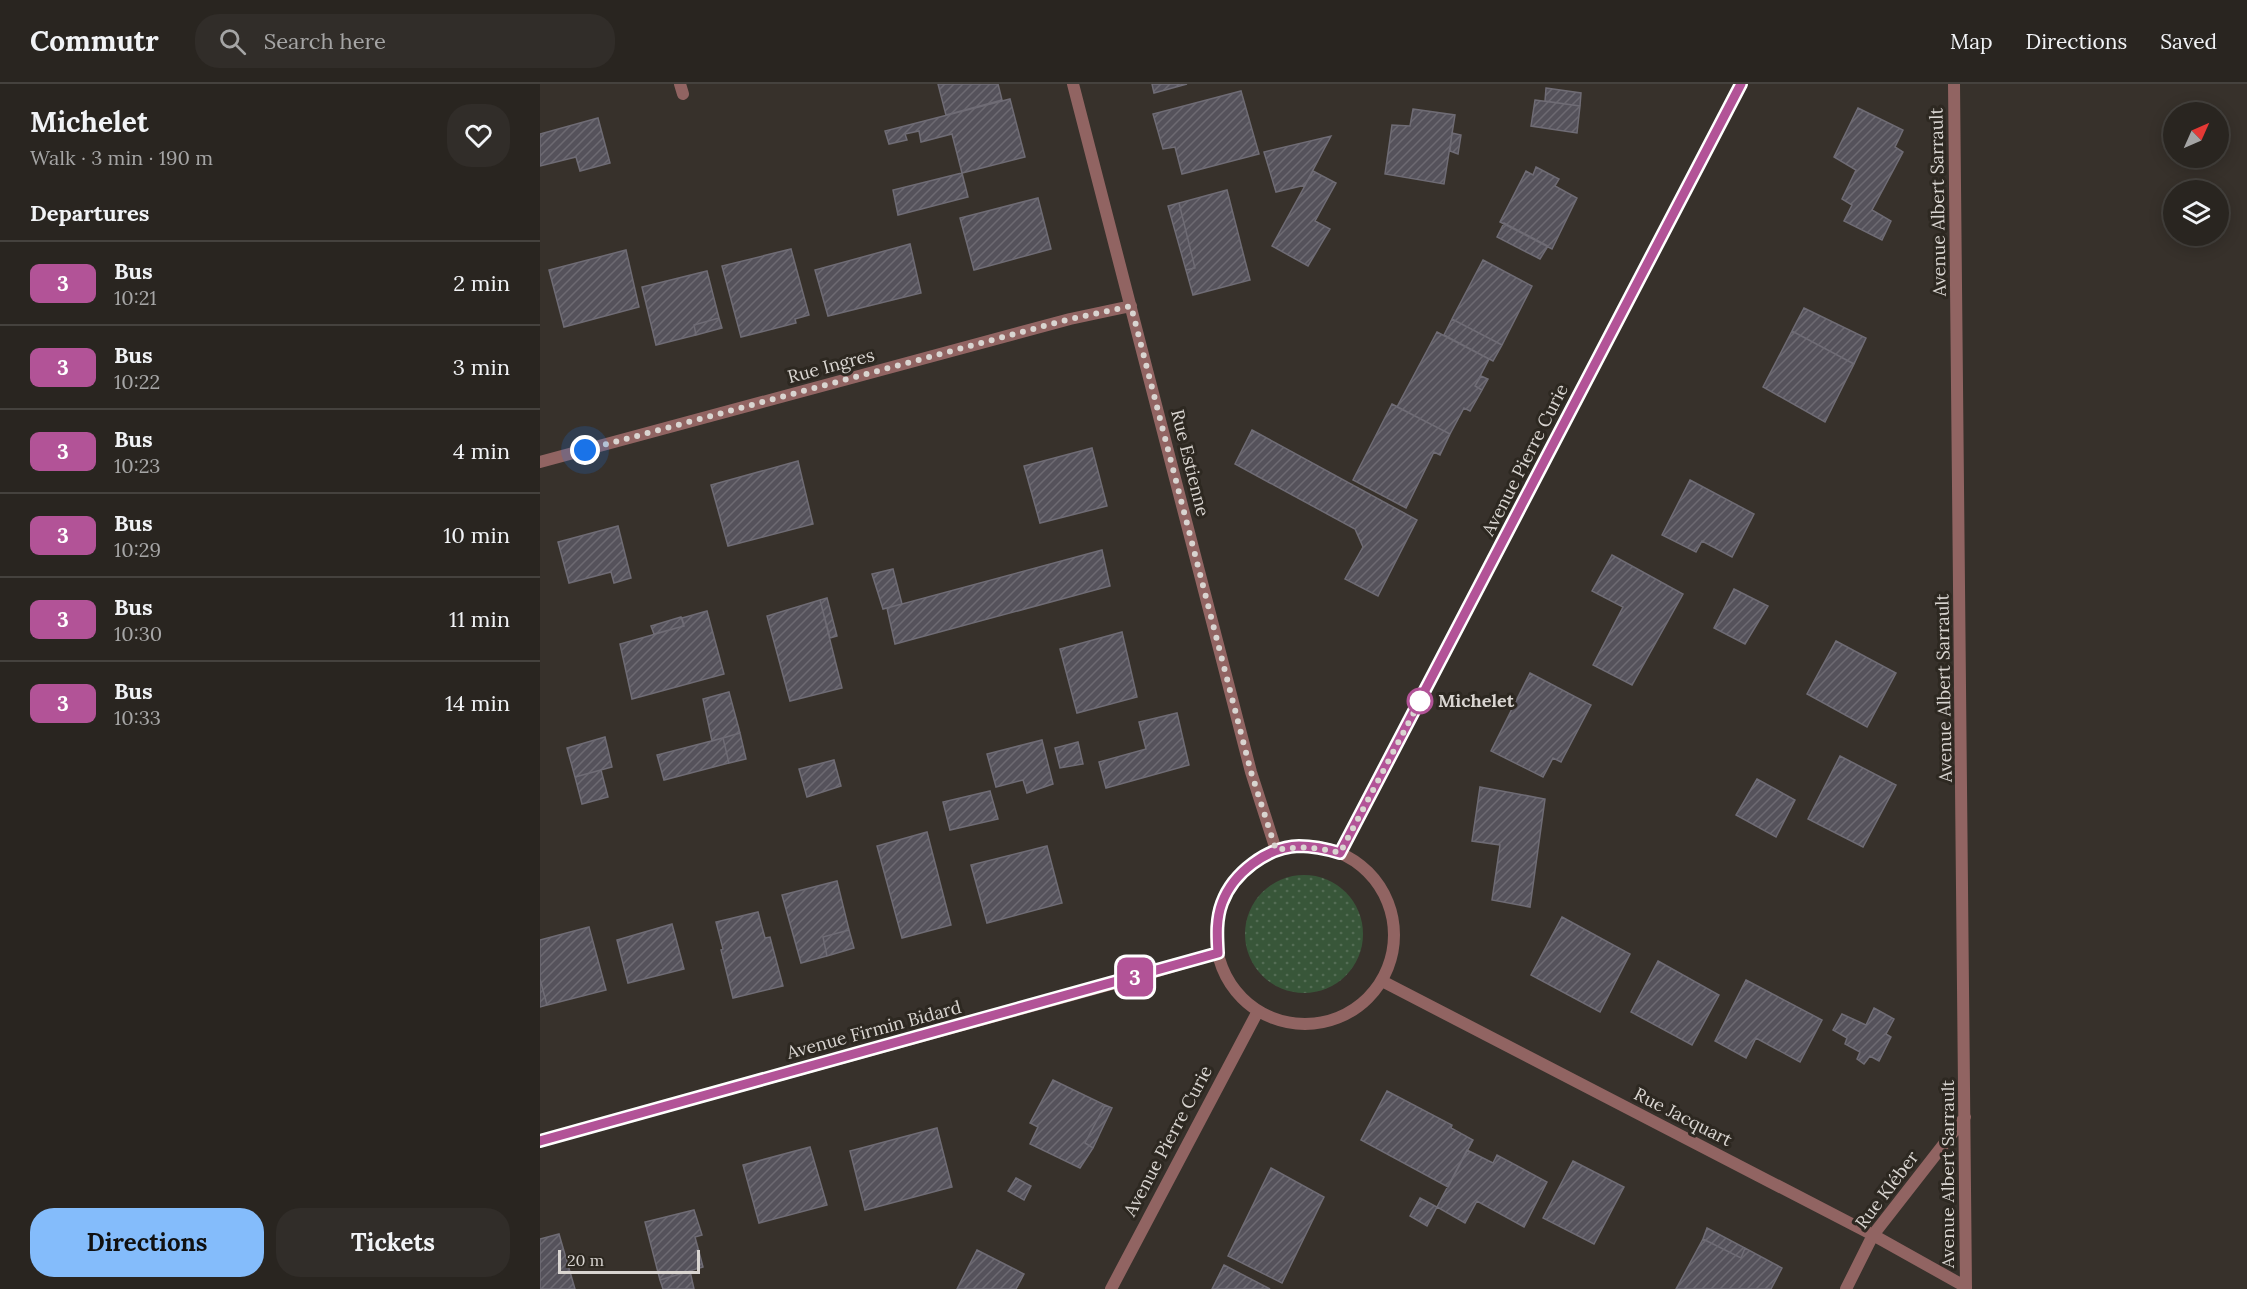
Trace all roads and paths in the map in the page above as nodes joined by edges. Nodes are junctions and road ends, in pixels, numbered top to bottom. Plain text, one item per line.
1 (1073, 84) edge
2 (1741, 84) edge
3 (1954, 85) edge
4 (1131, 306) junction
5 (540, 462) edge
6 (1276, 850) junction
7 (1340, 853) junction
8 (1218, 953) junction
9 (1382, 981) junction
10 (1258, 1011) junction
11 (1965, 1117) junction
12 (540, 1141) edge
13 (1873, 1235) junction
14 (1966, 1288) edge
15 (1111, 1289) edge
16 (1846, 1289) edge

1 - 4 street, Rue Estienne
2 - 7 street, Avenue Pierre Curie
3 - 11 street, Avenue Albert Sarrault
4 - 5 street, Rue Ingres
4 - 6 street, Rue Estienne
6 - 7 street
6 - 8 street
7 - 9 street
8 - 10 street
8 - 12 street, Avenue Firmin Bidard
9 - 10 street
9 - 13 street, Rue Jacquart
10 - 15 street, Avenue Pierre Curie
11 - 13 street, Rue Kléber
11 - 14 street, Avenue Albert Sarrault
13 - 14 street, Rue Jacquart
13 - 16 street, Rue Kléber

